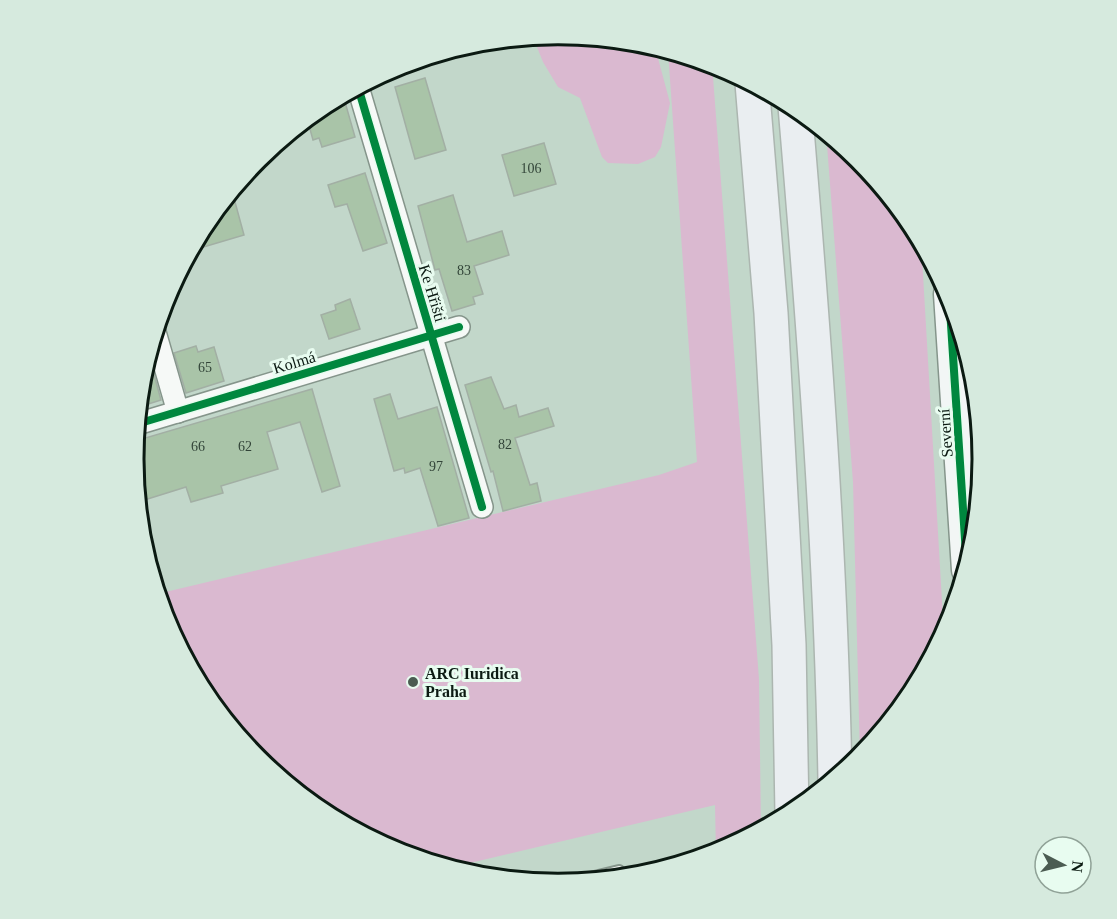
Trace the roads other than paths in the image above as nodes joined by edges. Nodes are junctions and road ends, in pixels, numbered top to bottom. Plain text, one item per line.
1 (753, 94) edge
2 (361, 96) edge
3 (796, 120) edge
4 (459, 327) dead end
5 (431, 335) junction
6 (957, 345) edge
7 (159, 347) edge
8 (178, 411) junction
9 (146, 421) edge
10 (482, 507) dead end
11 (966, 537) edge
12 (835, 769) edge
13 (792, 802) edge

1 - 13 highway
2 - 5 street, Ke Hřišti
3 - 12 highway
4 - 5 street, Kolmá
5 - 8 street, Kolmá
5 - 10 street, Ke Hřišti
6 - 11 street, Severní
7 - 8 street
8 - 9 street, Kolmá

